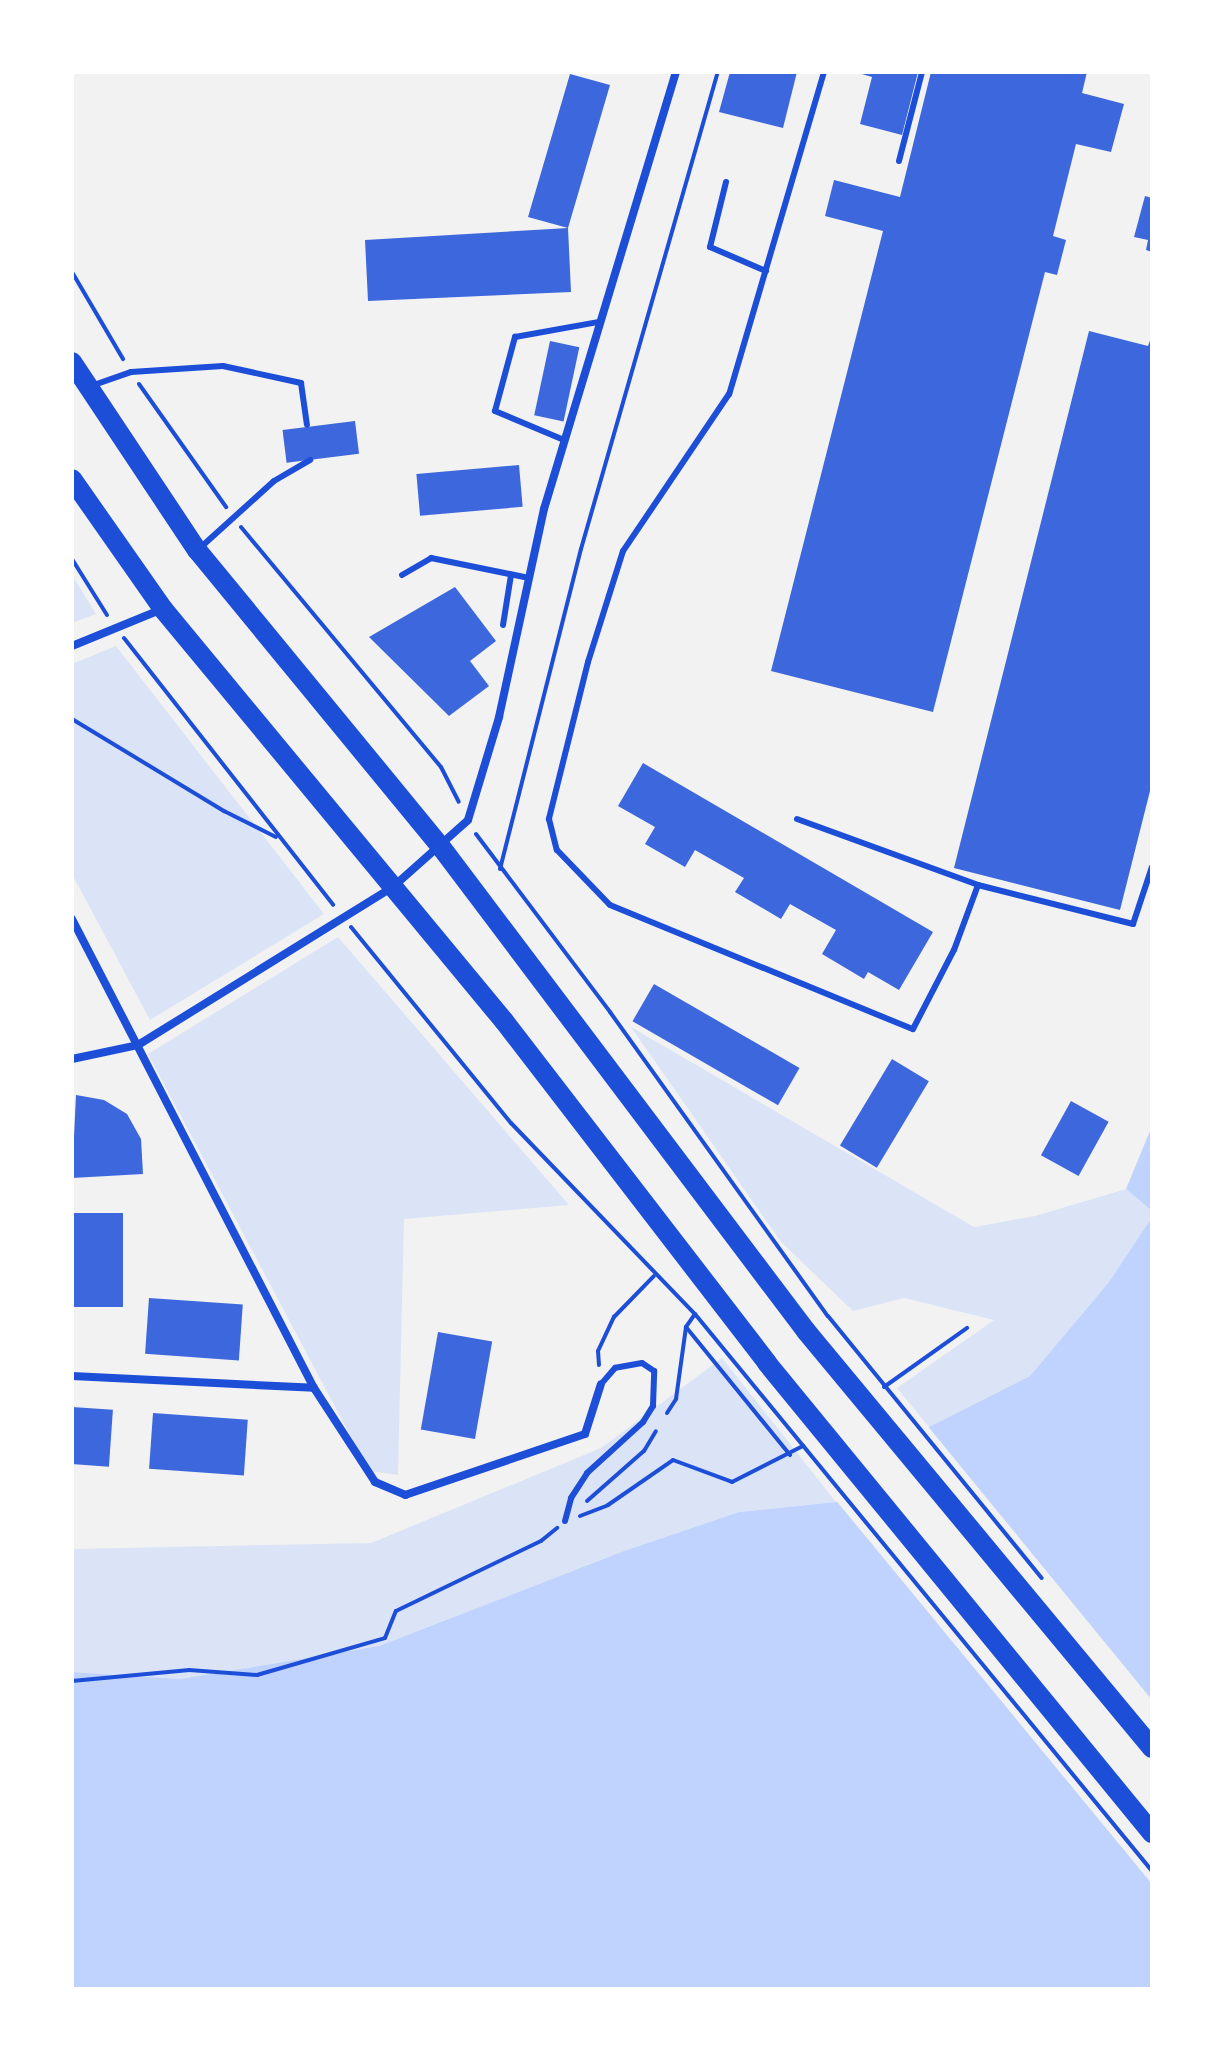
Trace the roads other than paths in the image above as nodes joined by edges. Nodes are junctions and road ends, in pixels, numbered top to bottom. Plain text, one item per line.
1 (676, 72) edge
2 (824, 72) edge
3 (922, 72) edge
4 (899, 161) dead end
5 (726, 182) dead end
6 (766, 271) junction
7 (598, 322) junction
8 (72, 362) edge
9 (80, 386) edge
10 (307, 425) dead end
11 (564, 440) junction
12 (310, 460) dead end
13 (72, 479) edge
14 (197, 550) junction
15 (402, 575) dead end
16 (511, 575) junction
17 (529, 578) junction
18 (163, 609) junction
19 (503, 625) dead end
20 (72, 646) edge
21 (797, 819) dead end
22 (441, 847) junction
23 (1152, 867) edge
24 (978, 885) junction
25 (394, 886) junction
26 (72, 919) edge
27 (138, 1045) junction
28 (72, 1059) edge
29 (72, 1376) edge
30 (601, 1384) joint
31 (314, 1388) junction
32 (565, 1521) road end
33 (1152, 1748) edge
34 (1152, 1833) edge

1 - 7 street
2 - 6 lane
3 - 4 lane
5 - 6 lane
6 - 24 lane
7 - 11 street
7 - 11 lane
8 - 9 highway
9 - 10 lane
9 - 14 highway
11 - 17 street
12 - 14 lane
13 - 18 highway
14 - 22 highway
15 - 16 lane
16 - 17 lane
16 - 19 lane
17 - 22 street
18 - 20 street
18 - 25 highway
21 - 24 lane
22 - 25 street
22 - 33 highway
23 - 24 lane
25 - 27 street
25 - 34 highway
26 - 27 street
27 - 28 street
27 - 31 street
29 - 31 street
30 - 31 street
30 - 32 lane

